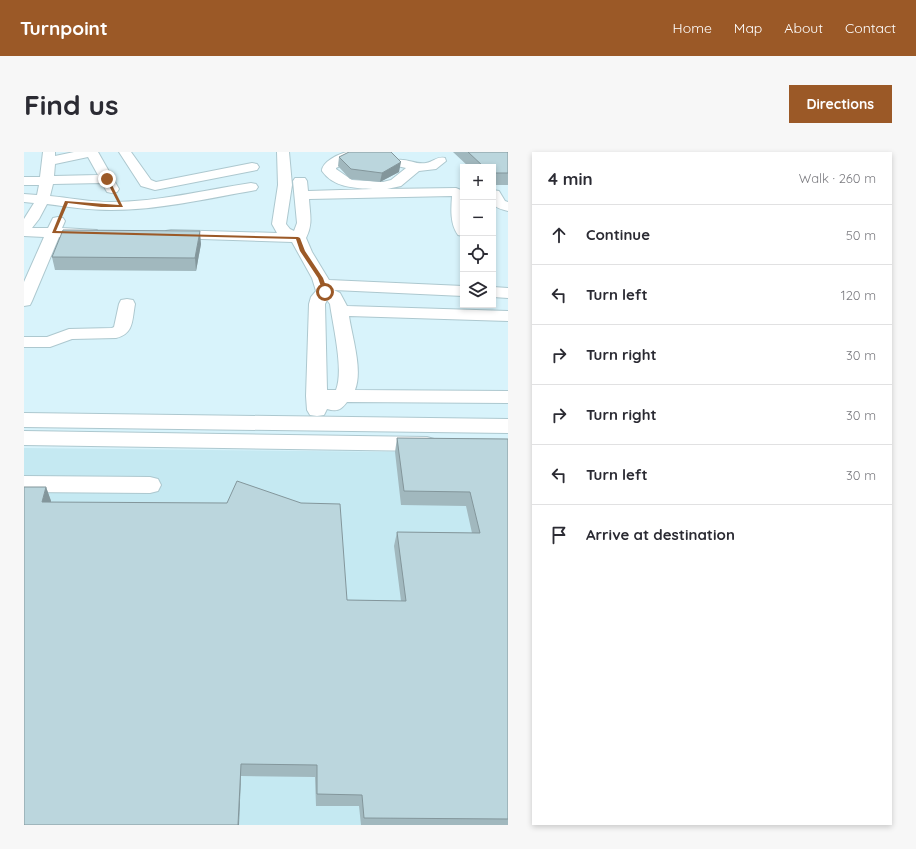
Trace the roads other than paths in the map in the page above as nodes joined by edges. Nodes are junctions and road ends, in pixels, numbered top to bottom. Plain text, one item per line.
1 (92, 152) edge
2 (125, 152) edge
3 (283, 152) edge
4 (357, 152) edge
5 (49, 156) edge
6 (390, 159) edge
7 (417, 161) junction
8 (299, 166) dead end
9 (453, 168) dead end
10 (107, 179) junction
11 (24, 181) edge
12 (46, 181) junction
13 (250, 187) dead end
14 (230, 190) junction
15 (301, 195) junction
16 (496, 197) edge
17 (24, 198) edge
18 (55, 200) junction
19 (122, 206) junction
20 (508, 207) edge
21 (303, 214) junction
22 (279, 219) junction
23 (460, 220) edge
24 (24, 227) edge
25 (24, 232) edge
26 (46, 232) junction
27 (107, 233) edge
28 (154, 234) edge
29 (247, 236) junction
30 (298, 238) junction
31 (324, 289) junction
32 (460, 291) edge
33 (496, 292) edge
34 (508, 293) edge
35 (24, 301) edge
36 (127, 304) dead end
37 (339, 311) junction
38 (508, 316) edge
39 (24, 342) edge
40 (316, 396) junction
41 (342, 396) junction
42 (508, 397) edge
43 (24, 420) edge
44 (374, 425) junction
45 (508, 426) edge
46 (326, 433) junction
47 (24, 438) edge
48 (508, 444) edge
49 (24, 484) edge
50 (150, 486) dead end

1 - 5 street
1 - 10 street
2 - 14 street
3 - 22 street
4 - 7 street
5 - 12 street
6 - 7 street
7 - 9 street
8 - 15 street
10 - 12 street
10 - 19 street
11 - 12 street
12 - 18 street
13 - 14 street
14 - 19 street
15 - 21 street
15 - 23 street
16 - 20 street
17 - 18 street
18 - 19 street
18 - 24 street
18 - 26 street
21 - 22 street
21 - 30 street
22 - 29 street
22 - 30 street
25 - 26 street
26 - 27 street
26 - 35 street
28 - 29 street
29 - 30 street
30 - 31 street
31 - 32 street
31 - 37 street
31 - 40 street
33 - 34 street
36 - 39 street
37 - 38 street
37 - 41 street
40 - 41 street
40 - 46 street
41 - 42 street
41 - 44 street
41 - 46 street
43 - 46 street
44 - 45 street
44 - 46 street
46 - 47 street
46 - 48 street
49 - 50 street

